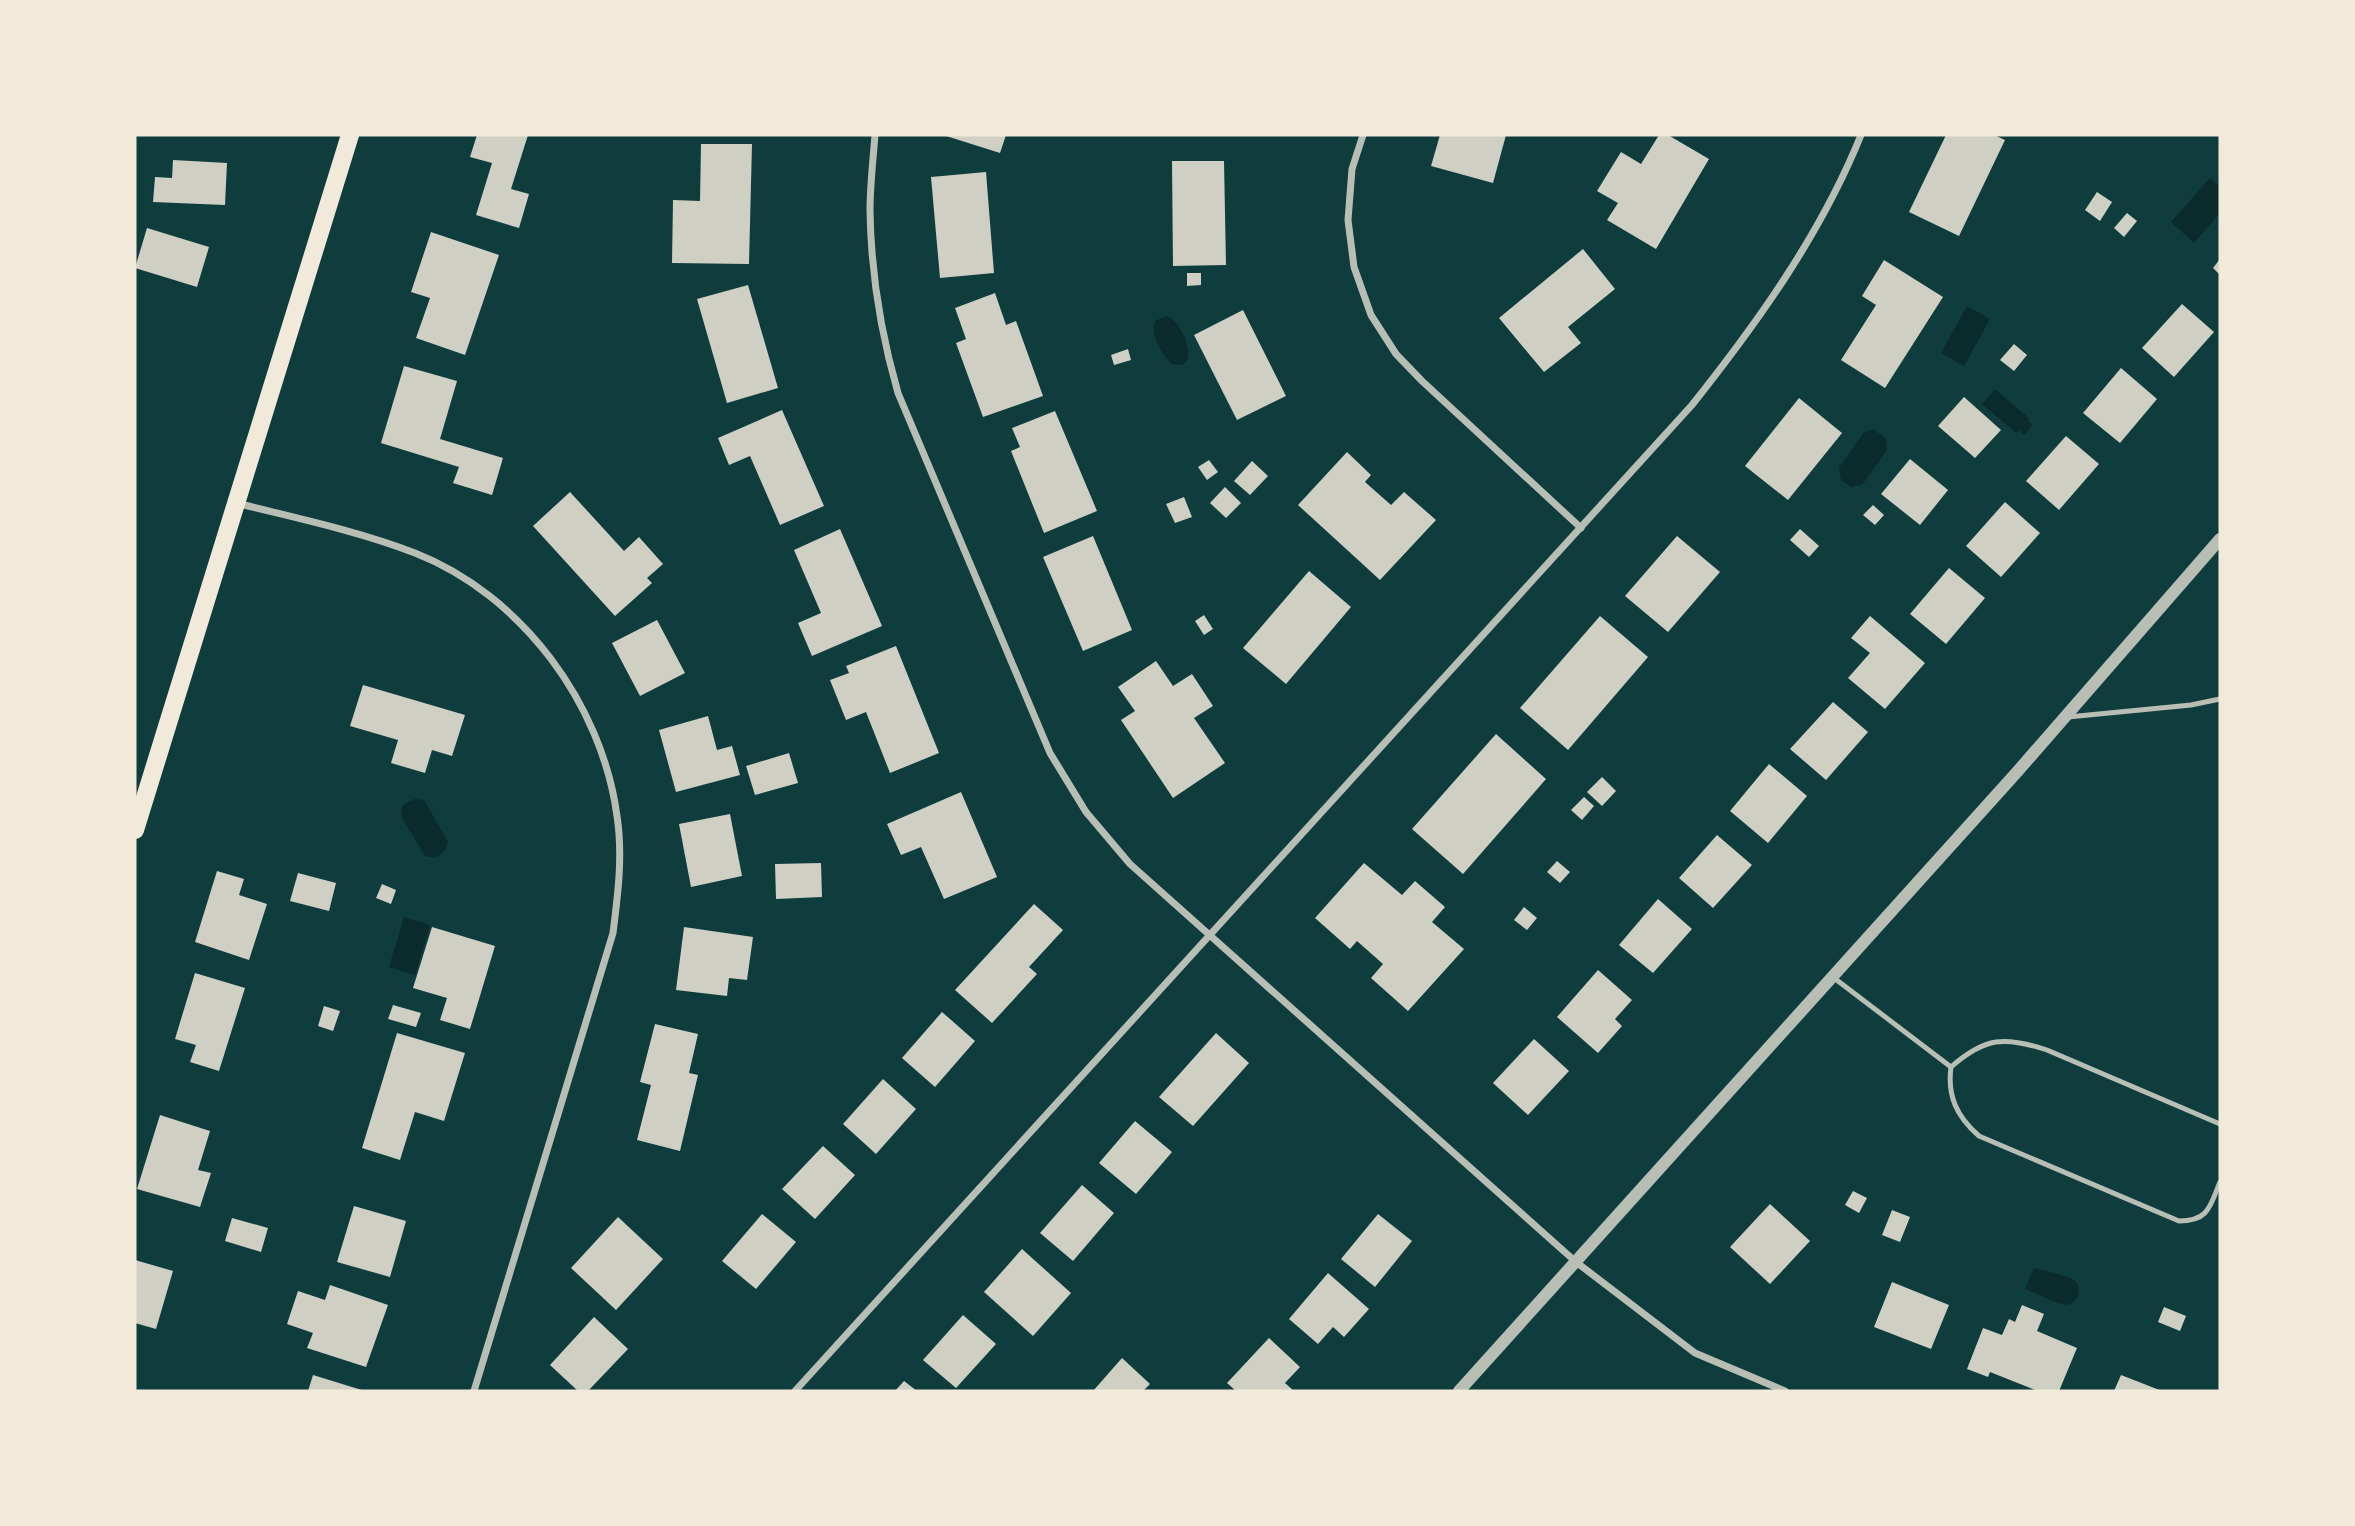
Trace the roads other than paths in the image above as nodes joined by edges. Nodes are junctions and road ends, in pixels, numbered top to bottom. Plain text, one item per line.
1 (350, 135) edge
2 (875, 135) edge
3 (1363, 135) edge
4 (1861, 135) edge
5 (236, 503) junction
6 (1581, 528) junction
7 (2220, 539) edge
8 (2220, 699) edge
9 (2064, 718) junction
10 (135, 830) edge
11 (1210, 936) junction
12 (1833, 977) junction
13 (1951, 1067) junction
14 (2220, 1124) edge
15 (2220, 1182) edge
16 (1576, 1262) junction
17 (474, 1391) edge
18 (795, 1391) edge
19 (1459, 1391) edge
20 (1785, 1391) edge

1 - 5 main road
2 - 11 street
3 - 6 street
4 - 6 street
5 - 10 main road
5 - 17 street
6 - 11 street
7 - 9 street
8 - 9 lane
9 - 12 street
11 - 16 street
11 - 18 street
12 - 13 lane
12 - 16 street
13 - 14 lane
13 - 15 lane
16 - 19 street
16 - 20 street

